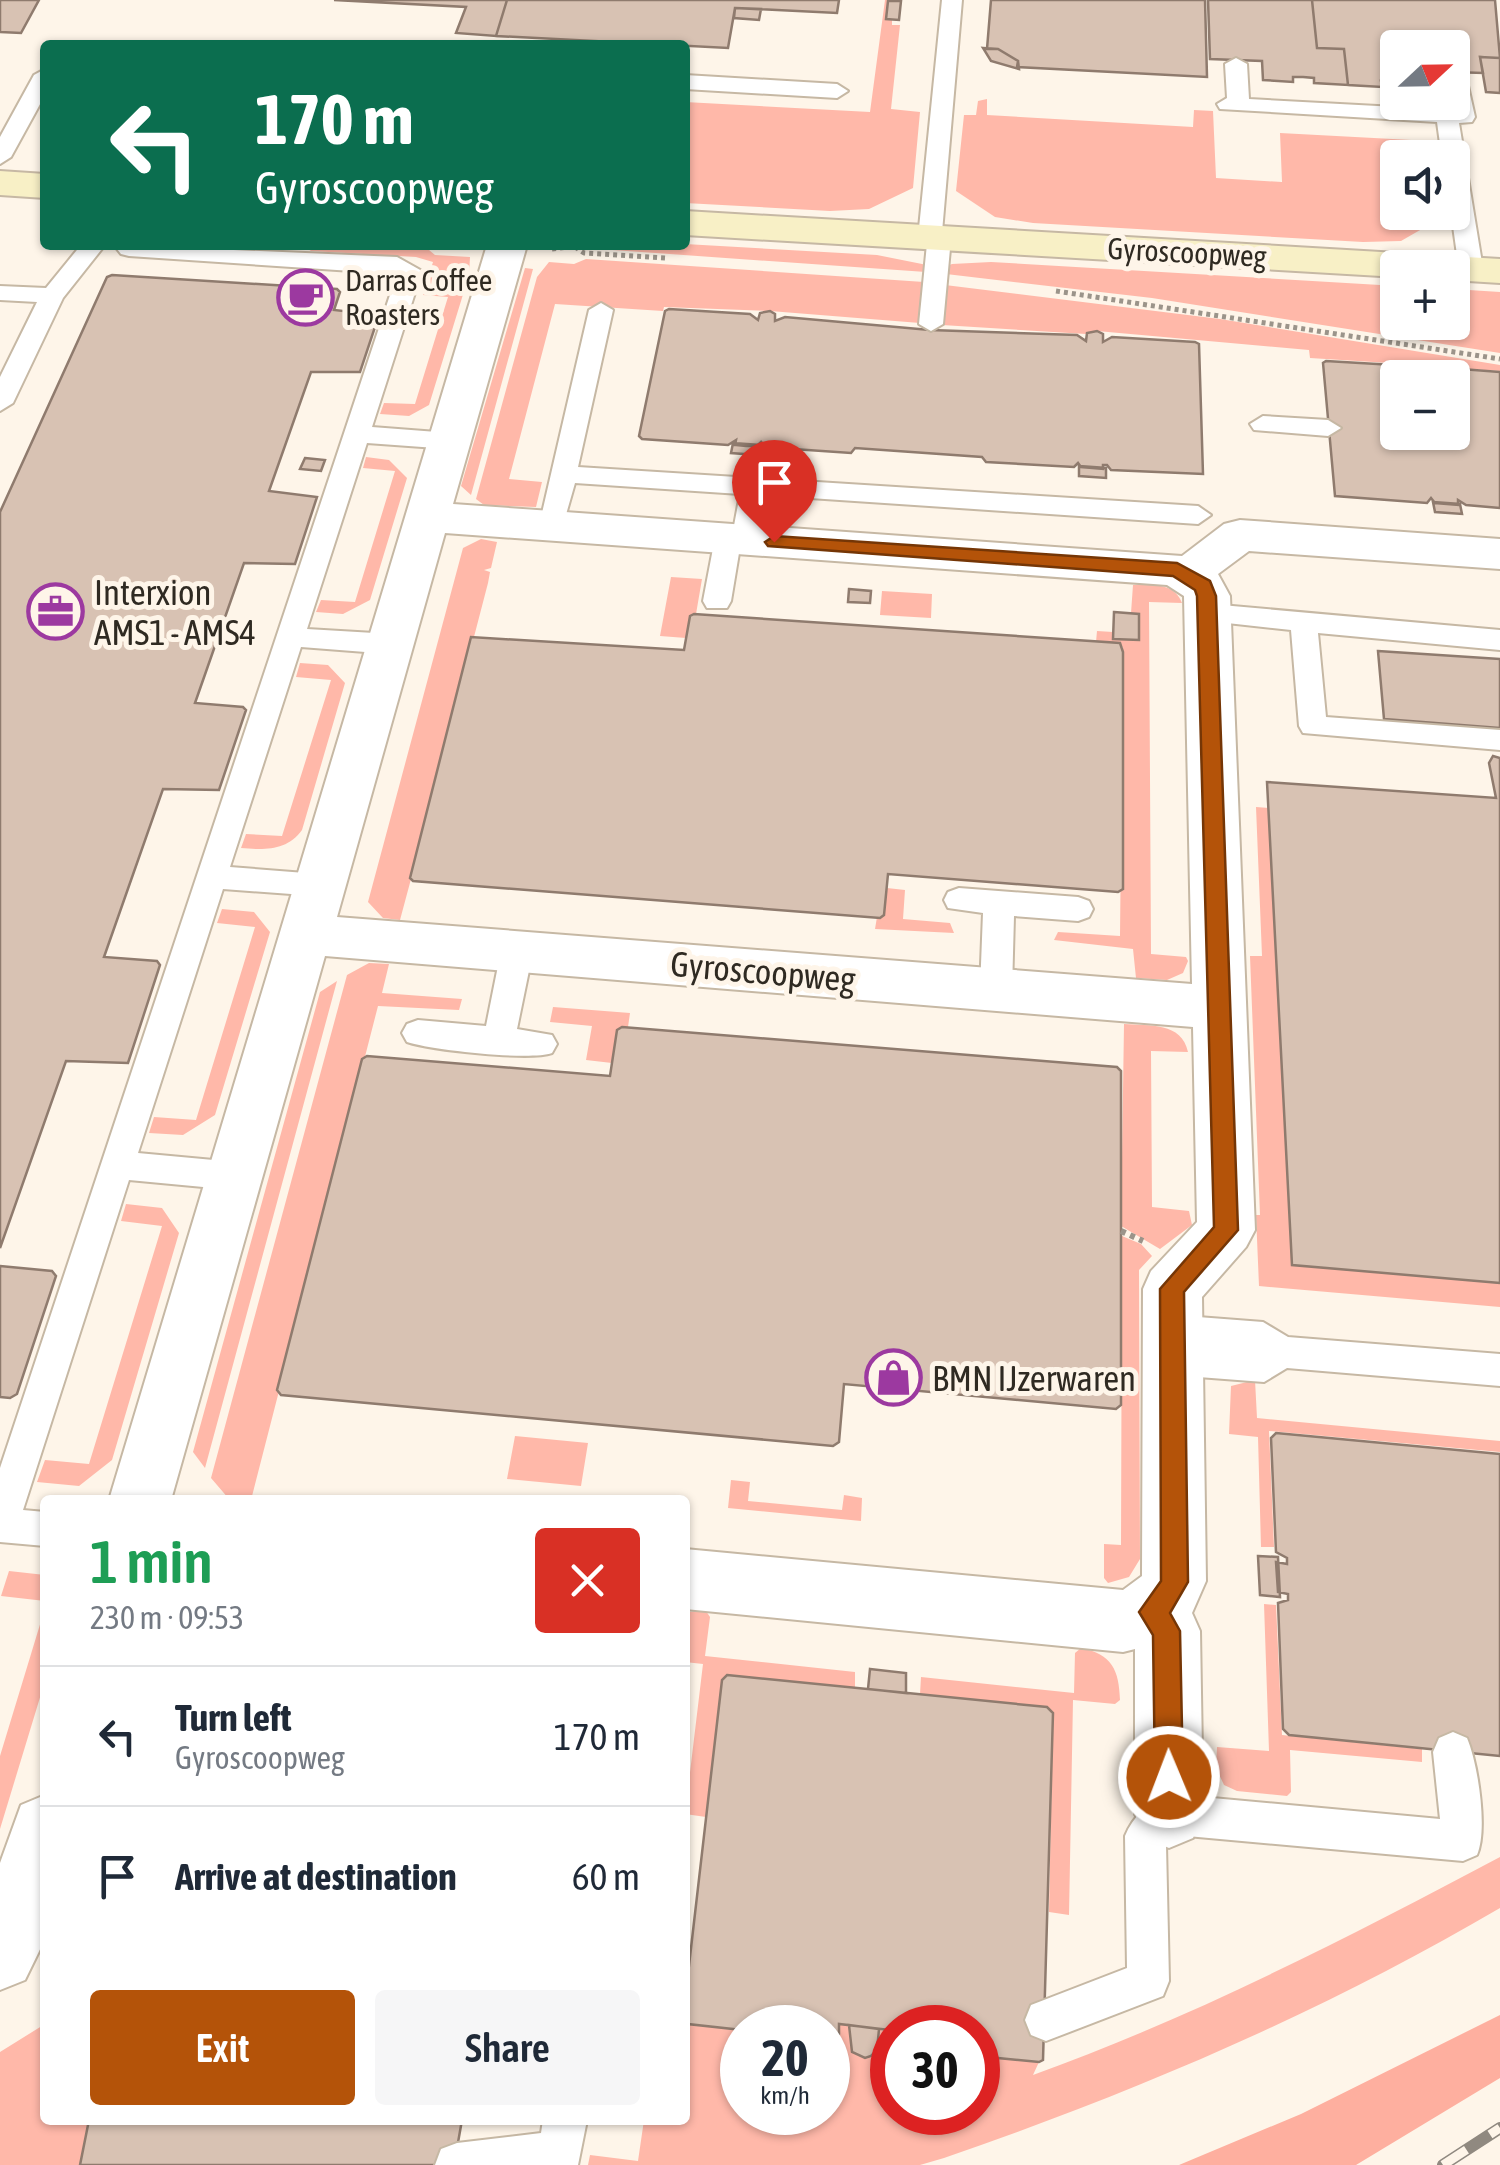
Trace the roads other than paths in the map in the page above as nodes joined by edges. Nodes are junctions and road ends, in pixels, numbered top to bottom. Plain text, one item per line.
1 (952, 0) edge
2 (1236, 64) dead end
3 (690, 82) edge
4 (40, 84) edge
5 (838, 91) dead end
6 (1380, 113) edge
7 (1448, 120) edge
8 (0, 157) edge
9 (0, 183) edge
10 (40, 186) edge
11 (934, 238) junction
12 (690, 241) edge
13 (89, 250) edge
14 (181, 250) edge
15 (506, 250) edge
16 (1465, 250) edge
17 (287, 252) edge
18 (1380, 264) edge
19 (0, 293) edge
20 (52, 296) junction
21 (601, 310) dead end
22 (930, 324) dead end
23 (0, 403) edge
24 (1263, 424) dead end
25 (1328, 428) dead end
26 (357, 434) junction
27 (450, 440) junction
28 (564, 474) junction
29 (742, 485) junction
30 (1198, 514) dead end
31 (427, 517) junction
32 (552, 526) junction
33 (731, 538) junction
34 (1500, 554) edge
35 (1199, 594) junction
36 (717, 601) dead end
37 (1304, 625) junction
38 (291, 637) junction
39 (1500, 640) edge
40 (390, 644) junction
41 (1500, 740) edge
42 (212, 877) junction
43 (959, 900) dead end
44 (999, 903) junction
45 (1078, 909) dead end
46 (311, 910) junction
47 (517, 951) junction
48 (996, 990) junction
49 (1222, 1008) junction
50 (418, 1034) dead end
51 (498, 1040) junction
52 (541, 1044) dead end
53 (118, 1166) junction
54 (236, 1176) junction
55 (1172, 1344) junction
56 (1500, 1370) edge
57 (141, 1495) edge
58 (0, 1524) edge
59 (40, 1528) edge
60 (690, 1579) edge
61 (1153, 1612) junction
62 (1453, 1752) dead end
63 (1169, 1814) junction
64 (40, 1846) edge
65 (0, 1955) edge
66 (1046, 2020) dead end
67 (564, 2125) edge
68 (457, 2165) edge

1 - 11 lane
2 - 6 lane
3 - 5 lane
4 - 8 lane
7 - 16 lane, Gyroscoopweg
9 - 10 street
11 - 12 street, Gyroscoopweg
11 - 18 street, Gyroscoopweg
11 - 22 lane
13 - 20 lane
14 - 17 lane
15 - 27 street
17 - 26 lane
19 - 20 lane
20 - 23 lane
21 - 28 lane
24 - 25 lane
26 - 27 lane
26 - 38 lane
27 - 31 street
28 - 29 lane
28 - 32 lane
29 - 30 lane
29 - 33 lane
31 - 32 street
31 - 40 street
32 - 33 street
33 - 35 street
33 - 36 lane
34 - 35 street
35 - 37 lane
35 - 49 street
37 - 39 lane
37 - 41 lane
38 - 40 lane
38 - 42 lane
40 - 46 street
42 - 46 lane, Gyroscoopweg
42 - 53 lane
43 - 44 lane
44 - 45 lane
44 - 48 lane
46 - 47 street, Gyroscoopweg
46 - 54 street
47 - 48 street, Gyroscoopweg
47 - 51 lane
48 - 49 street, Gyroscoopweg
49 - 55 street
50 - 51 lane
51 - 52 lane
53 - 54 lane
53 - 58 lane
54 - 57 street
55 - 56 lane
55 - 61 street
58 - 59 lane
60 - 61 street
61 - 63 street
62 - 63 lane
63 - 66 lane
64 - 65 street
67 - 68 lane

